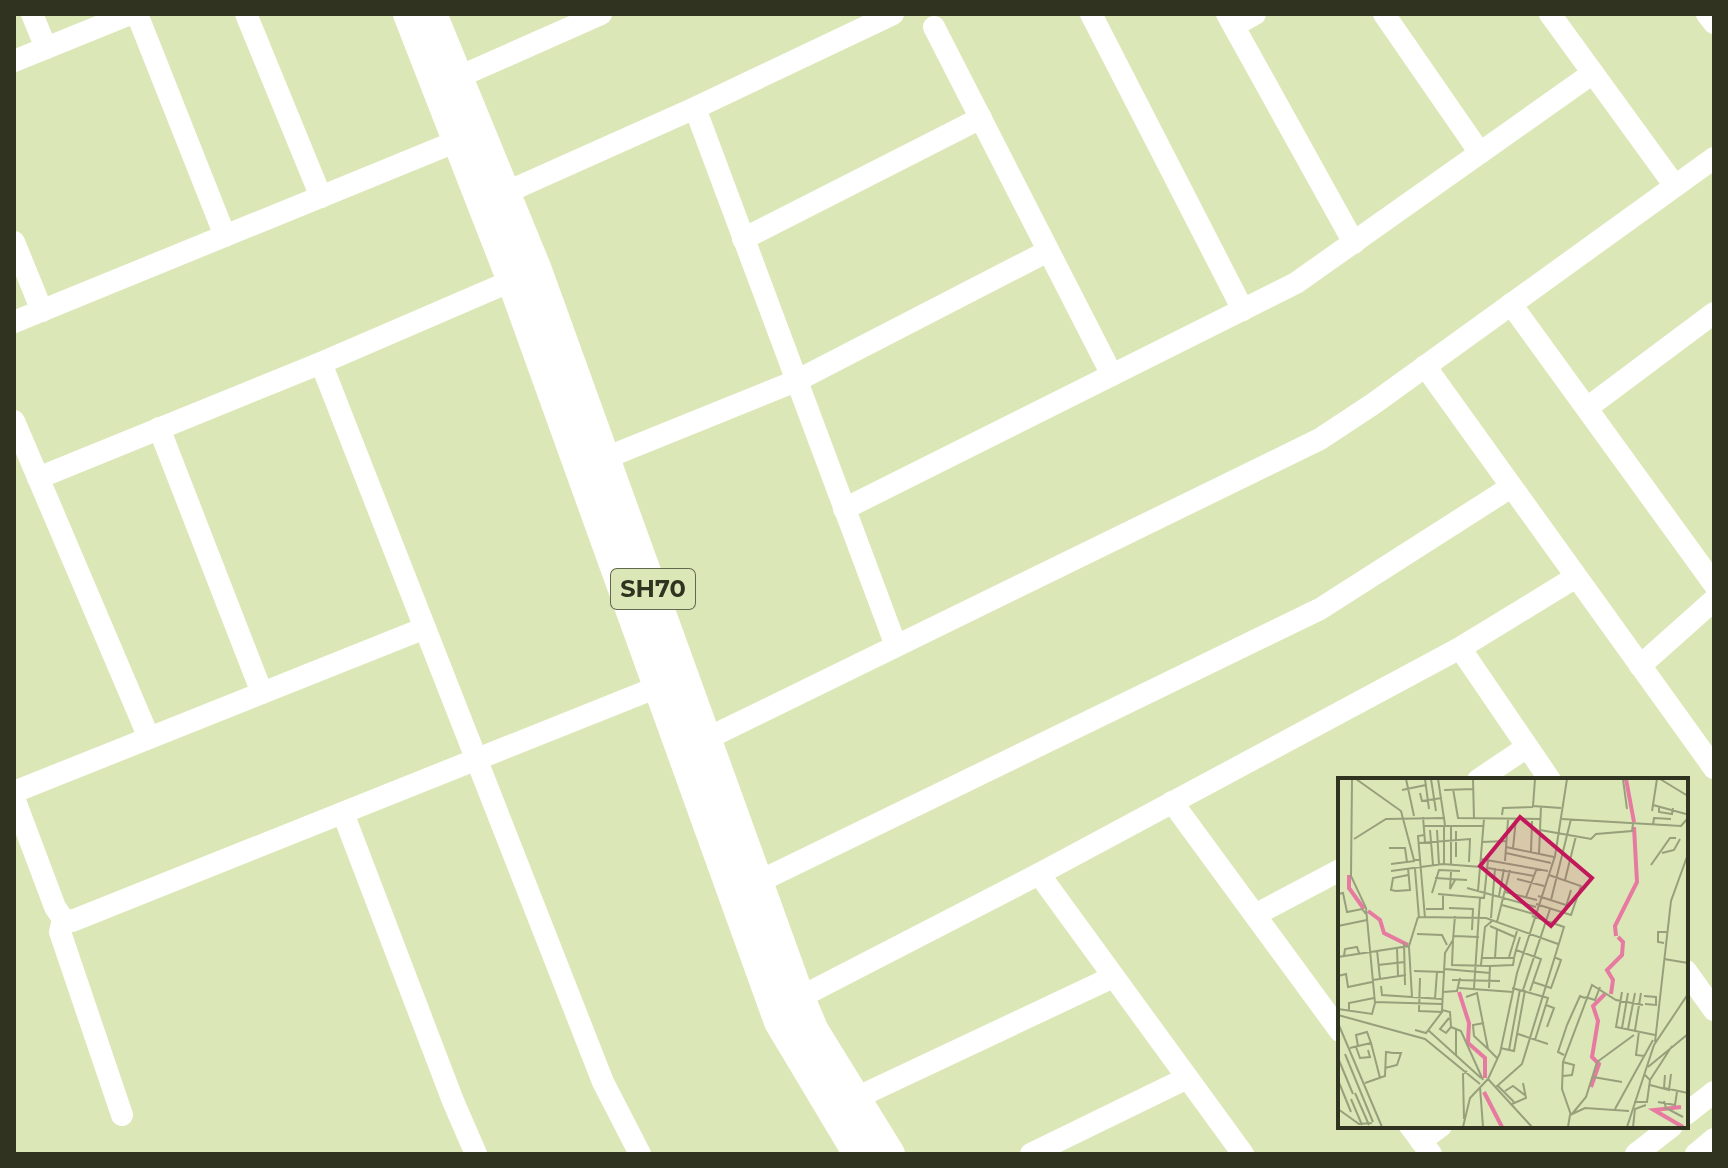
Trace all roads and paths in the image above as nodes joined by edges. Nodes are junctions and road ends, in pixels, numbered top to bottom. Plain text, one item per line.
1 (32, 14) edge
2 (130, 14) edge
3 (137, 14) edge
4 (246, 14) edge
5 (408, 14) edge
6 (432, 14) edge
7 (601, 14) edge
8 (893, 14) edge
9 (1091, 14) edge
10 (1255, 14) edge
11 (1384, 14) edge
12 (1550, 14) edge
13 (1707, 14) edge
14 (1231, 20) edge
15 (1714, 23) edge
16 (934, 27) dead end
17 (46, 48) junction
18 (14, 61) edge
19 (1593, 73) junction
20 (447, 82) junction
21 (695, 108) junction
22 (981, 118) junction
23 (470, 136) junction
24 (1480, 153) junction
25 (1714, 158) edge
26 (1675, 186) junction
27 (505, 193) junction
28 (321, 197) junction
29 (225, 236) junction
30 (743, 239) junction
31 (14, 242) edge
32 (1354, 243) junction
33 (1048, 251) junction
34 (525, 275) junction
35 (1511, 304) junction
36 (1243, 310) junction
37 (42, 311) junction
38 (1714, 313) edge
39 (14, 322) edge
40 (321, 363) junction
41 (1425, 366) junction
42 (1112, 375) junction
43 (796, 381) junction
44 (1587, 408) junction
45 (14, 421) edge
46 (159, 428) junction
47 (592, 464) junction
48 (38, 478) junction
49 (1511, 487) junction
50 (844, 509) junction
51 (1576, 577) junction
52 (1714, 584) edge
53 (1714, 600) edge
54 (425, 628) junction
55 (896, 646) junction
56 (1460, 648) junction
57 (1640, 666) junction
58 (670, 682) junction
59 (262, 693) junction
60 (149, 738) junction
61 (706, 739) junction
62 (1527, 747) junction
63 (477, 759) junction
64 (1714, 768) edge
65 (1481, 778) edge
66 (1549, 778) edge
67 (14, 792) edge
68 (14, 798) edge
69 (1172, 802) junction
70 (343, 813) junction
71 (1338, 871) edge
72 (1039, 874) junction
73 (758, 882) junction
74 (1255, 915) junction
75 (63, 919) junction
76 (1688, 974) edge
77 (1113, 977) junction
78 (787, 1003) junction
79 (1714, 1010) edge
80 (1338, 1028) edge
81 (1187, 1078) junction
82 (1714, 1092) edge
83 (856, 1098) junction
84 (1688, 1112) edge
85 (122, 1115) dead end
86 (1438, 1128) edge
87 (1669, 1128) edge
88 (1714, 1139) edge
89 (1421, 1140) edge
90 (476, 1154) edge
91 (640, 1154) edge
92 (858, 1154) edge
93 (890, 1154) edge
94 (1031, 1154) edge
95 (1243, 1154) edge
96 (1636, 1154) edge
97 (1696, 1154) edge

1 - 17 street
2 - 17 street
3 - 29 street
4 - 28 street
5 - 20 main road, SH70
6 - 20 main road, SH70
7 - 20 street
8 - 21 street
9 - 36 street
10 - 14 street
11 - 24 street
12 - 19 street
13 - 15 street
14 - 32 street
16 - 22 street
17 - 18 street
19 - 24 street
19 - 26 street
20 - 23 main road, SH70
21 - 27 street
21 - 30 street
22 - 30 street
22 - 33 street
23 - 27 main road, SH70
23 - 28 street
23 - 34 main road, SH70
24 - 32 street
25 - 26 street
26 - 35 street
27 - 34 main road, SH70
28 - 29 street
29 - 37 street
30 - 43 street
31 - 37 street
32 - 36 street
33 - 42 street
33 - 43 street
34 - 40 street
34 - 47 main road, SH70
35 - 41 street
35 - 44 street
36 - 42 street
37 - 39 street
38 - 44 street
40 - 46 street
40 - 54 street
41 - 49 street
41 - 55 street
42 - 50 street
43 - 47 street
43 - 50 street
44 - 52 street
45 - 48 street
46 - 48 street
46 - 59 street
47 - 58 main road, SH70
48 - 60 street
49 - 51 street
49 - 73 street
50 - 55 street
51 - 56 street
51 - 57 street
53 - 57 street
54 - 59 street
54 - 63 street
55 - 61 street
56 - 62 street
56 - 69 street
57 - 64 street
58 - 61 main road, SH70
58 - 63 street
58 - 78 main road, SH70
59 - 60 street
60 - 67 street
61 - 73 main road, SH70
62 - 65 street
62 - 66 street
63 - 70 street
63 - 91 street
68 - 75 street
69 - 72 street
69 - 74 street
70 - 75 street
70 - 90 street
71 - 74 street
72 - 77 street
72 - 78 street
73 - 78 main road, SH70
74 - 80 street
75 - 85 street
76 - 79 street
77 - 81 street
77 - 83 street
78 - 83 main road, SH70
78 - 92 main road, SH70
81 - 94 street
81 - 95 street
82 - 84 street
83 - 93 main road, SH70
86 - 89 street
87 - 96 street
88 - 97 street

